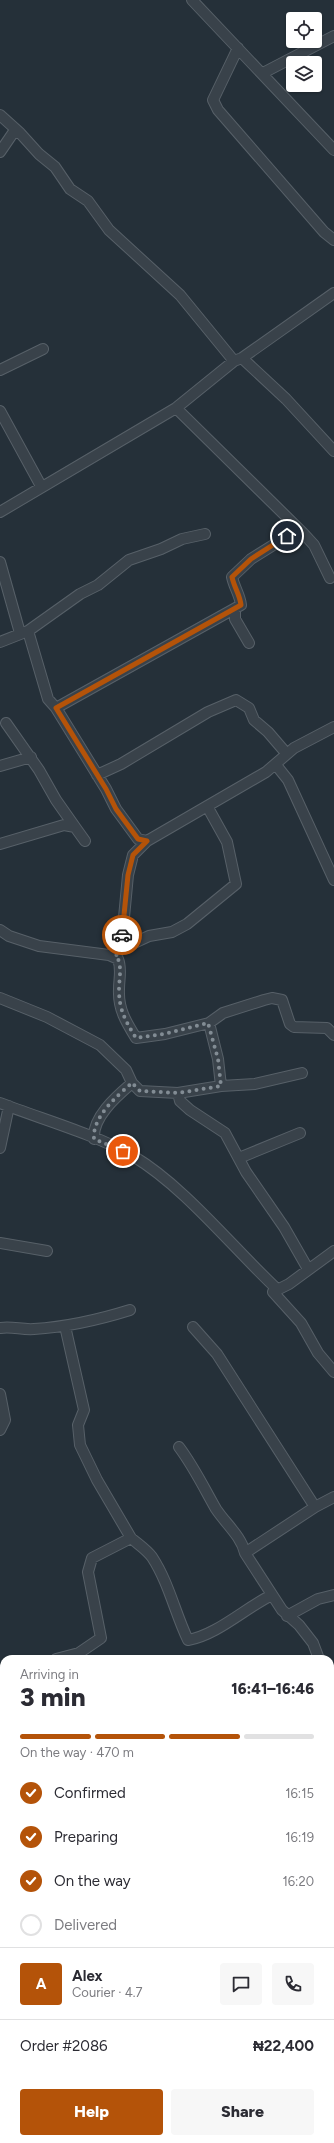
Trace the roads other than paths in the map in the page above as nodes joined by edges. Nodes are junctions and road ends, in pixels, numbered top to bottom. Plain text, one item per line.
1 (192, 0) edge
2 (334, 36) edge
3 (238, 48) junction
4 (263, 73) junction
5 (0, 115) edge
6 (20, 133) junction
7 (334, 150) edge
8 (0, 152) edge
9 (334, 240) edge
10 (334, 293) edge
11 (43, 349) dead end
12 (238, 359) junction
13 (0, 370) edge
14 (176, 408) junction
15 (0, 411) edge
16 (334, 451) edge
17 (41, 486) junction
18 (0, 512) edge
19 (299, 529) junction
20 (205, 534) dead end
21 (0, 562) edge
22 (330, 578) dead end
23 (235, 610) junction
24 (24, 632) junction
25 (0, 642) edge
26 (249, 643) dead end
27 (56, 708) junction
28 (6, 723) dead end
29 (334, 727) edge
30 (286, 754) junction
31 (31, 757) junction
32 (276, 765) junction
33 (0, 766) edge
34 (97, 775) junction
35 (207, 806) junction
36 (76, 827) junction
37 (85, 841) dead end
38 (147, 841) junction
39 (0, 844) edge
40 (334, 880) edge
41 (0, 930) edge
42 (118, 953) junction
43 (0, 998) edge
44 (208, 1023) junction
45 (334, 1035) edge
46 (302, 1073) dead end
47 (132, 1083) junction
48 (221, 1086) junction
49 (178, 1093) junction
50 (4, 1104) edge
51 (300, 1133) dead end
52 (94, 1139) junction
53 (0, 1148) edge
54 (239, 1158) junction
55 (0, 1243) edge
56 (47, 1251) dead end
57 (334, 1251) edge
58 (308, 1269) junction
59 (278, 1290) junction
60 (130, 1310) dead end
61 (65, 1326) junction
62 (194, 1327) dead end
63 (0, 1328) edge
64 (334, 1372) edge
65 (0, 1394) edge
66 (0, 1430) edge
67 (179, 1448) dead end
68 (334, 1497) edge
69 (315, 1507) junction
70 (131, 1538) junction
71 (245, 1553) junction
72 (272, 1595) junction
73 (334, 1595) edge
74 (287, 1616) junction
75 (71, 1655) edge
76 (317, 1655) edge

1 - 3 street
2 - 4 street
3 - 4 street
3 - 9 street
4 - 7 street
5 - 6 street
6 - 8 street
6 - 12 street
10 - 12 street
11 - 13 street
12 - 14 street
12 - 16 street
14 - 17 street
14 - 19 street
15 - 17 street
17 - 18 street
19 - 22 street
19 - 23 street
20 - 24 street
21 - 24 street
23 - 26 street
23 - 27 street
24 - 25 street
24 - 27 street
27 - 34 street
28 - 31 street
29 - 30 street
30 - 32 street
30 - 34 street
31 - 33 street
31 - 36 street
32 - 35 street
32 - 40 street
34 - 38 street
35 - 38 street
35 - 42 street
36 - 37 street
36 - 39 street
38 - 42 street
41 - 42 street
42 - 44 street
43 - 47 street
44 - 45 street
44 - 48 street
46 - 48 street
47 - 49 street
47 - 52 street
48 - 49 street
49 - 54 street
50 - 52 street
50 - 53 street
51 - 54 street
52 - 59 street
54 - 58 street
55 - 56 street
57 - 58 street
58 - 59 street
59 - 64 street
60 - 61 street
61 - 63 street
61 - 70 street
62 - 69 street
65 - 66 street
67 - 71 street
68 - 69 street
69 - 71 street
70 - 72 street
70 - 75 street
71 - 72 street
72 - 74 street
73 - 74 street
74 - 76 street

